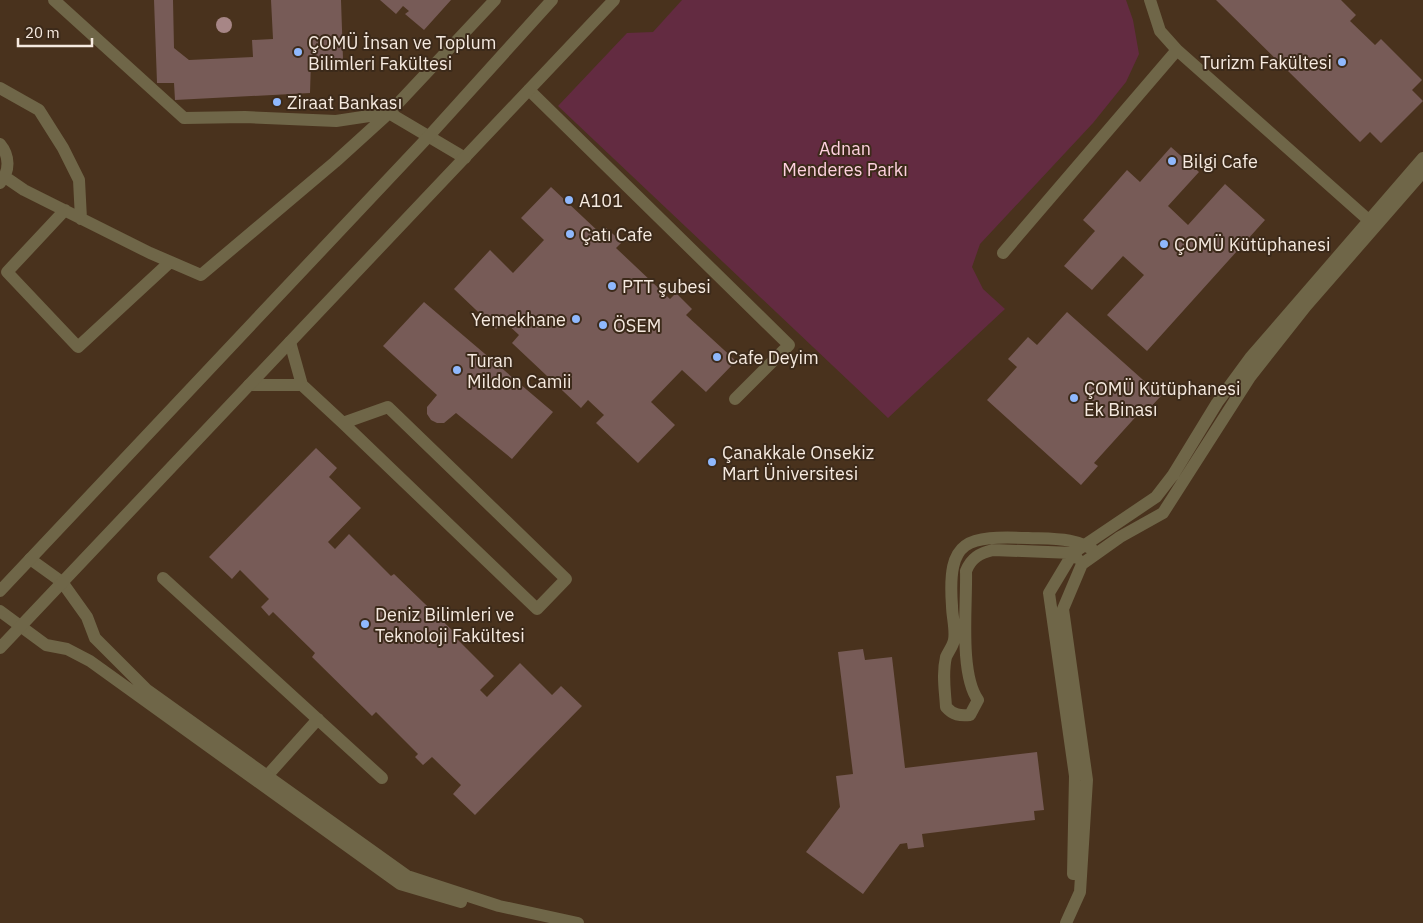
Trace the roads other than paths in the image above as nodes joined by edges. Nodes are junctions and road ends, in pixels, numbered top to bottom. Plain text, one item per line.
1 (54, 0) edge
2 (495, 0) edge
3 (552, 0) edge
4 (614, 0) edge
5 (1150, 0) edge
6 (1177, 50) junction
7 (0, 88) edge
8 (529, 90) junction
9 (389, 112) junction
10 (429, 136) junction
11 (0, 144) edge
12 (465, 158) junction
13 (1423, 158) edge
14 (1423, 172) edge
15 (2, 180) edge
16 (65, 210) junction
17 (81, 218) junction
18 (1371, 223) junction
19 (1003, 253) dead end
20 (170, 262) junction
21 (290, 342) junction
22 (249, 385) junction
23 (302, 386) junction
24 (736, 399) dead end
25 (343, 423) junction
26 (1087, 544) junction
27 (1073, 553) junction
28 (1097, 553) junction
29 (30, 559) junction
30 (1082, 564) junction
31 (163, 578) dead end
32 (62, 582) junction
33 (0, 592) edge
34 (0, 611) edge
35 (20, 625) junction
36 (0, 648) edge
37 (318, 719) junction
38 (267, 776) junction
39 (382, 778) dead end
40 (542, 923) edge
41 (578, 923) edge
42 (1059, 923) edge
43 (1066, 923) edge

1 - 9 street
2 - 9 street
3 - 10 street
4 - 8 street
5 - 6 street
6 - 18 street
6 - 19 street
7 - 17 street
8 - 12 street
8 - 24 street
9 - 10 street
9 - 20 street
10 - 12 street
10 - 29 street
11 - 15 street
12 - 21 street
13 - 18 street
14 - 18 street
15 - 16 street
16 - 17 street
16 - 20 street
17 - 20 street
18 - 26 street
18 - 28 street
21 - 22 street
21 - 23 street
22 - 23 street
22 - 32 street
23 - 25 street
25 - 25 street
26 - 27 street
26 - 27 street
26 - 28 street
27 - 30 street
27 - 42 street
28 - 30 street
29 - 32 street
29 - 33 street
30 - 43 street
31 - 37 street
32 - 35 street
32 - 38 street
34 - 35 street
35 - 36 street
35 - 40 street
37 - 38 street
37 - 39 street
38 - 41 street

